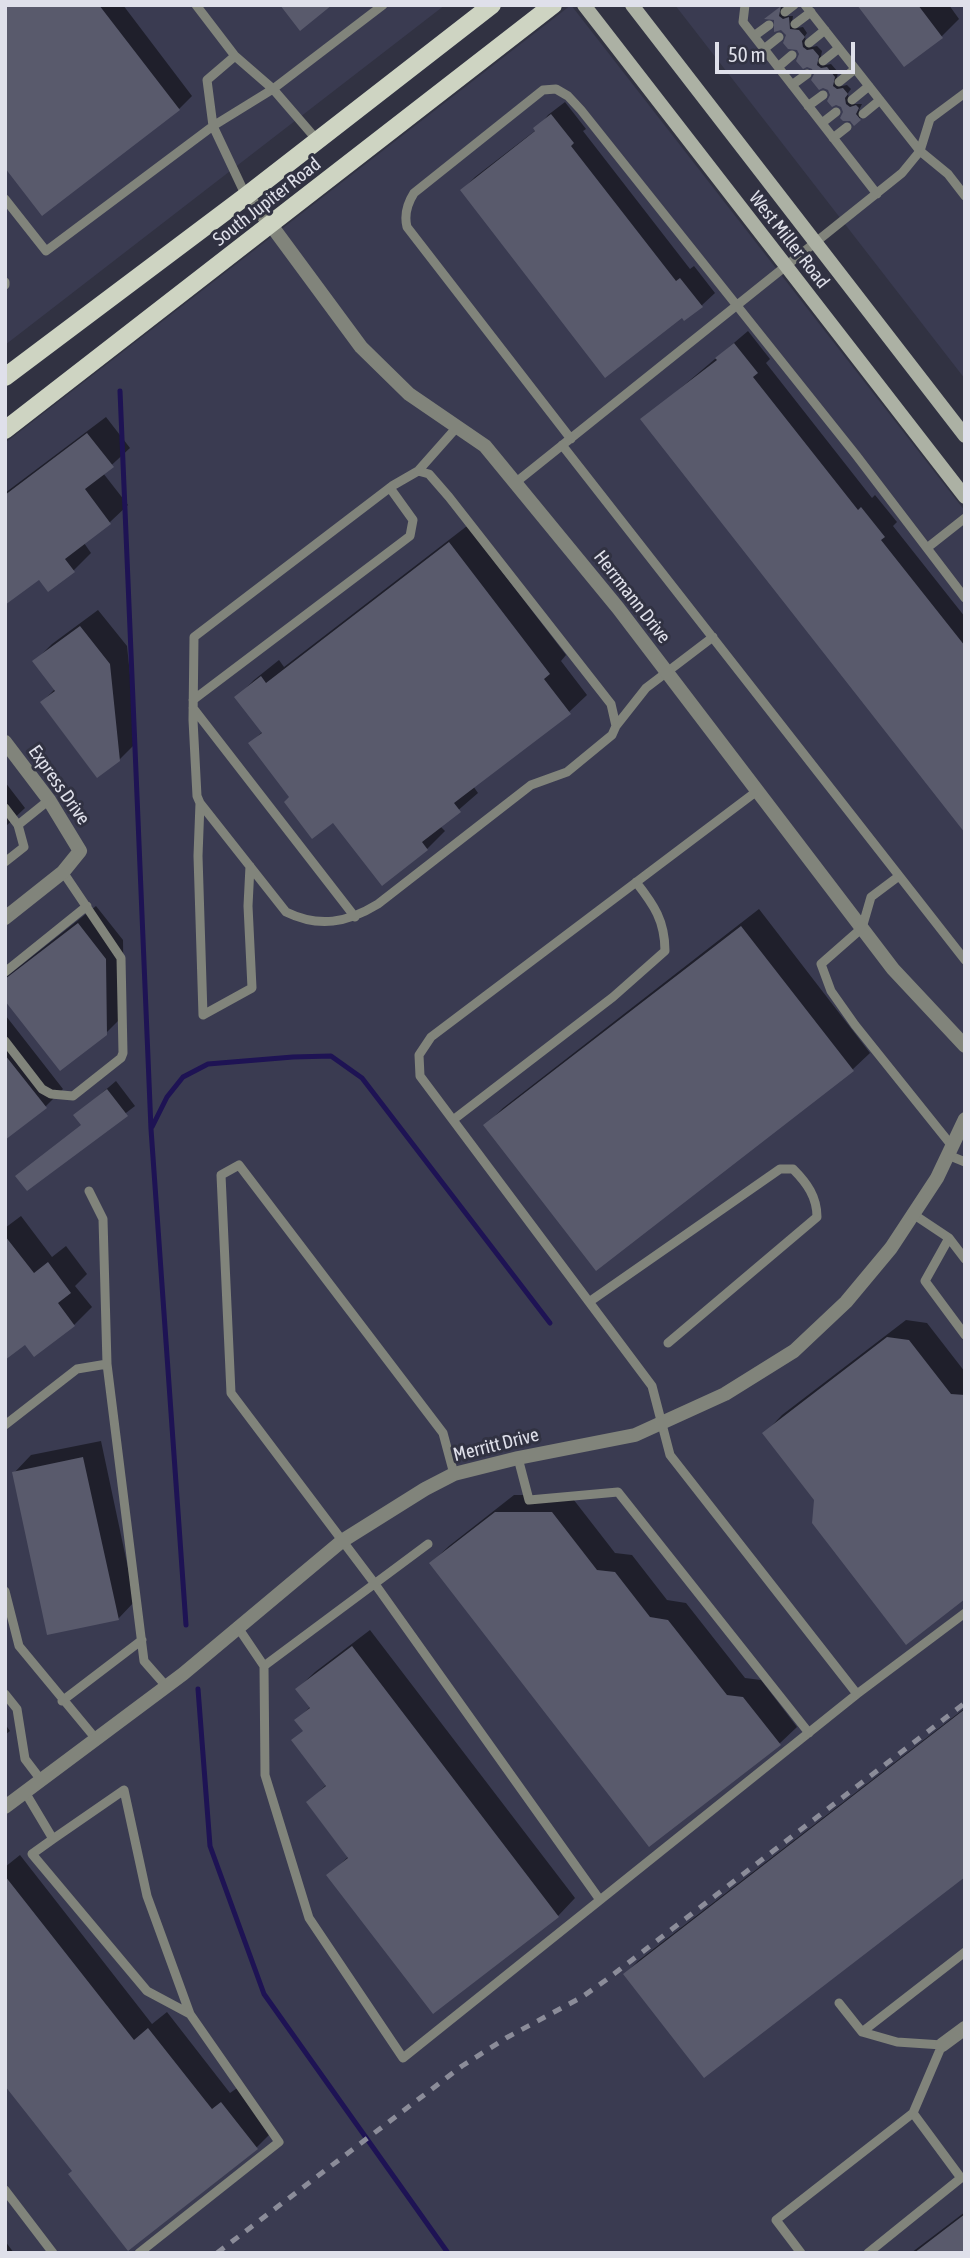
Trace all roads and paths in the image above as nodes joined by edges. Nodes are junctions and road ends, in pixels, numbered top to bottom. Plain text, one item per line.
1 (196, 5) edge
2 (383, 5) edge
3 (492, 5) edge
4 (553, 5) edge
5 (584, 5) edge
6 (632, 5) edge
7 (745, 5) edge
8 (794, 5) edge
9 (808, 9) edge
10 (785, 12) dead end
11 (795, 24) dead end
12 (769, 25) dead end
13 (825, 30) junction
14 (754, 36) junction
15 (779, 37) dead end
16 (809, 43) dead end
17 (839, 48) junction
18 (764, 49) junction
19 (792, 55) dead end
20 (235, 56) junction
21 (823, 61) dead end
22 (778, 67) junction
23 (855, 69) junction
24 (807, 74) dead end
25 (839, 82) dead end
26 (792, 85) junction
27 (869, 86) junction
28 (273, 89) junction
29 (965, 93) edge
30 (822, 95) dead end
31 (852, 100) dead end
32 (880, 100) junction
33 (808, 106) junction
34 (836, 112) dead end
35 (863, 114) dead end
36 (822, 123) junction
37 (213, 126) junction
38 (847, 127) dead end
39 (833, 138) junction
40 (317, 140) junction
41 (920, 151) junction
42 (877, 194) junction
43 (246, 196) junction
44 (965, 196) edge
45 (5, 199) edge
46 (271, 225) junction
47 (816, 244) junction
48 (786, 268) junction
49 (737, 307) junction
50 (5, 376) edge
51 (457, 427) junction
52 (5, 430) edge
53 (965, 436) edge
54 (571, 439) junction
55 (562, 445) junction
56 (418, 471) junction
57 (515, 483) junction
58 (390, 488) junction
59 (965, 497) edge
60 (965, 518) edge
61 (927, 548) junction
62 (965, 598) edge
63 (713, 637) junction
64 (666, 672) junction
65 (193, 704) junction
66 (616, 726) junction
67 (5, 742) edge
68 (757, 790) junction
69 (49, 800) junction
70 (200, 803) junction
71 (5, 808) edge
72 (18, 825) junction
73 (5, 862) edge
74 (250, 866) junction
75 (63, 872) junction
76 (899, 876) junction
77 (636, 882) junction
78 (87, 906) junction
79 (355, 917) junction
80 (5, 918) edge
81 (862, 928) junction
82 (965, 960) edge
83 (5, 972) edge
84 (5, 1041) edge
85 (965, 1046) edge
86 (965, 1119) edge
87 (453, 1120) junction
88 (950, 1151) junction
89 (965, 1162) edge
90 (89, 1191) dead end
91 (913, 1214) junction
92 (949, 1238) junction
93 (965, 1259) edge
94 (589, 1302) junction
95 (965, 1335) edge
96 (668, 1343) dead end
97 (107, 1364) junction
98 (662, 1422) junction
99 (5, 1425) edge
100 (518, 1458) junction
101 (454, 1474) junction
102 (342, 1541) junction
103 (428, 1544) dead end
104 (374, 1584) junction
105 (5, 1591) edge
106 (965, 1613) edge
107 (237, 1626) junction
108 (142, 1640) junction
109 (264, 1666) junction
110 (166, 1686) junction
111 (5, 1694) edge
112 (857, 1694) junction
113 (62, 1701) junction
114 (809, 1733) junction
115 (96, 1739) junction
116 (41, 1780) junction
117 (25, 1792) junction
118 (5, 1807) edge
119 (53, 1839) junction
120 (600, 1900) junction
121 (965, 1952) edge
122 (839, 2003) dead end
123 (190, 2014) junction
124 (965, 2028) edge
125 (862, 2032) junction
126 (942, 2045) junction
127 (913, 2113) junction
128 (5, 2190) edge
129 (53, 2253) edge
130 (139, 2253) edge
131 (801, 2253) edge
132 (867, 2253) edge

1 - 20 lane
2 - 28 lane
3 - 40 main road, South Jupiter Road
4 - 46 main road, South Jupiter Road
5 - 48 main road, West Miller Road
6 - 47 main road, West Miller Road
7 - 14 lane
8 - 10 lane
9 - 11 lane
9 - 13 lane
12 - 14 lane
13 - 16 lane
13 - 17 lane
14 - 18 lane
15 - 18 lane
17 - 21 lane
17 - 23 lane
18 - 22 lane
19 - 22 lane
20 - 28 lane
20 - 37 lane
22 - 26 lane
23 - 25 lane
23 - 27 lane
24 - 26 lane
26 - 33 lane
27 - 31 lane
27 - 32 lane
28 - 37 lane
28 - 40 lane
29 - 41 lane
30 - 33 lane
32 - 35 lane
32 - 41 lane
33 - 36 lane
34 - 36 lane
36 - 39 lane
37 - 43 lane
37 - 45 lane
38 - 39 lane
39 - 42 lane
40 - 43 main road, South Jupiter Road
41 - 42 lane
41 - 44 lane
42 - 47 lane
43 - 46 street, Herrmann Drive
43 - 50 main road, South Jupiter Road
46 - 51 street, Herrmann Drive
46 - 52 main road, South Jupiter Road
47 - 48 lane
47 - 53 main road, West Miller Road
48 - 49 lane
48 - 59 main road, West Miller Road
49 - 54 lane
49 - 54 lane
49 - 61 lane
51 - 56 lane
51 - 57 street, Herrmann Drive
54 - 55 lane
55 - 57 lane
55 - 63 lane
56 - 58 lane
56 - 66 lane
57 - 64 street, Herrmann Drive
58 - 65 lane
58 - 65 lane
60 - 61 lane
61 - 62 lane
63 - 64 lane
63 - 76 lane
64 - 66 lane
64 - 68 street, Herrmann Drive
65 - 70 lane
65 - 79 lane
66 - 79 lane
67 - 69 street, Express Drive
68 - 77 lane
68 - 81 street, Herrmann Drive
69 - 72 lane
69 - 75 street, Express Drive
70 - 74 lane
70 - 74 lane
71 - 72 lane
72 - 73 lane
74 - 79 lane
75 - 78 lane
75 - 80 street
76 - 81 lane
76 - 82 lane
77 - 87 lane
77 - 87 lane
78 - 83 lane
78 - 84 lane
81 - 85 street, Herrmann Drive
81 - 88 lane
86 - 88 street, Merritt Drive
87 - 94 lane
88 - 89 lane
88 - 91 street, Merritt Drive
90 - 97 lane
91 - 92 lane
91 - 98 street, Merritt Drive
92 - 93 lane
92 - 95 lane
94 - 96 lane
94 - 98 lane
97 - 99 lane
97 - 108 lane
98 - 100 street, Merritt Drive
98 - 112 lane
100 - 101 street, Merritt Drive
100 - 114 lane
101 - 102 street, Merritt Drive
101 - 102 lane
102 - 104 lane
102 - 107 street, Merritt Drive
103 - 104 lane
104 - 109 lane
104 - 120 lane
105 - 113 lane
106 - 112 lane
107 - 109 lane
107 - 110 street, Merritt Drive
108 - 110 lane
108 - 113 lane
109 - 120 lane
110 - 115 street, Merritt Drive
111 - 116 lane
112 - 114 lane
113 - 115 lane
114 - 120 lane
115 - 116 street, Merritt Drive
116 - 117 street, Merritt Drive
117 - 118 street, Merritt Drive
117 - 119 lane
119 - 123 lane
119 - 123 lane
121 - 125 lane
122 - 125 lane
123 - 130 lane
124 - 126 street
125 - 126 lane
126 - 127 lane
127 - 131 lane
127 - 132 lane
128 - 129 lane

